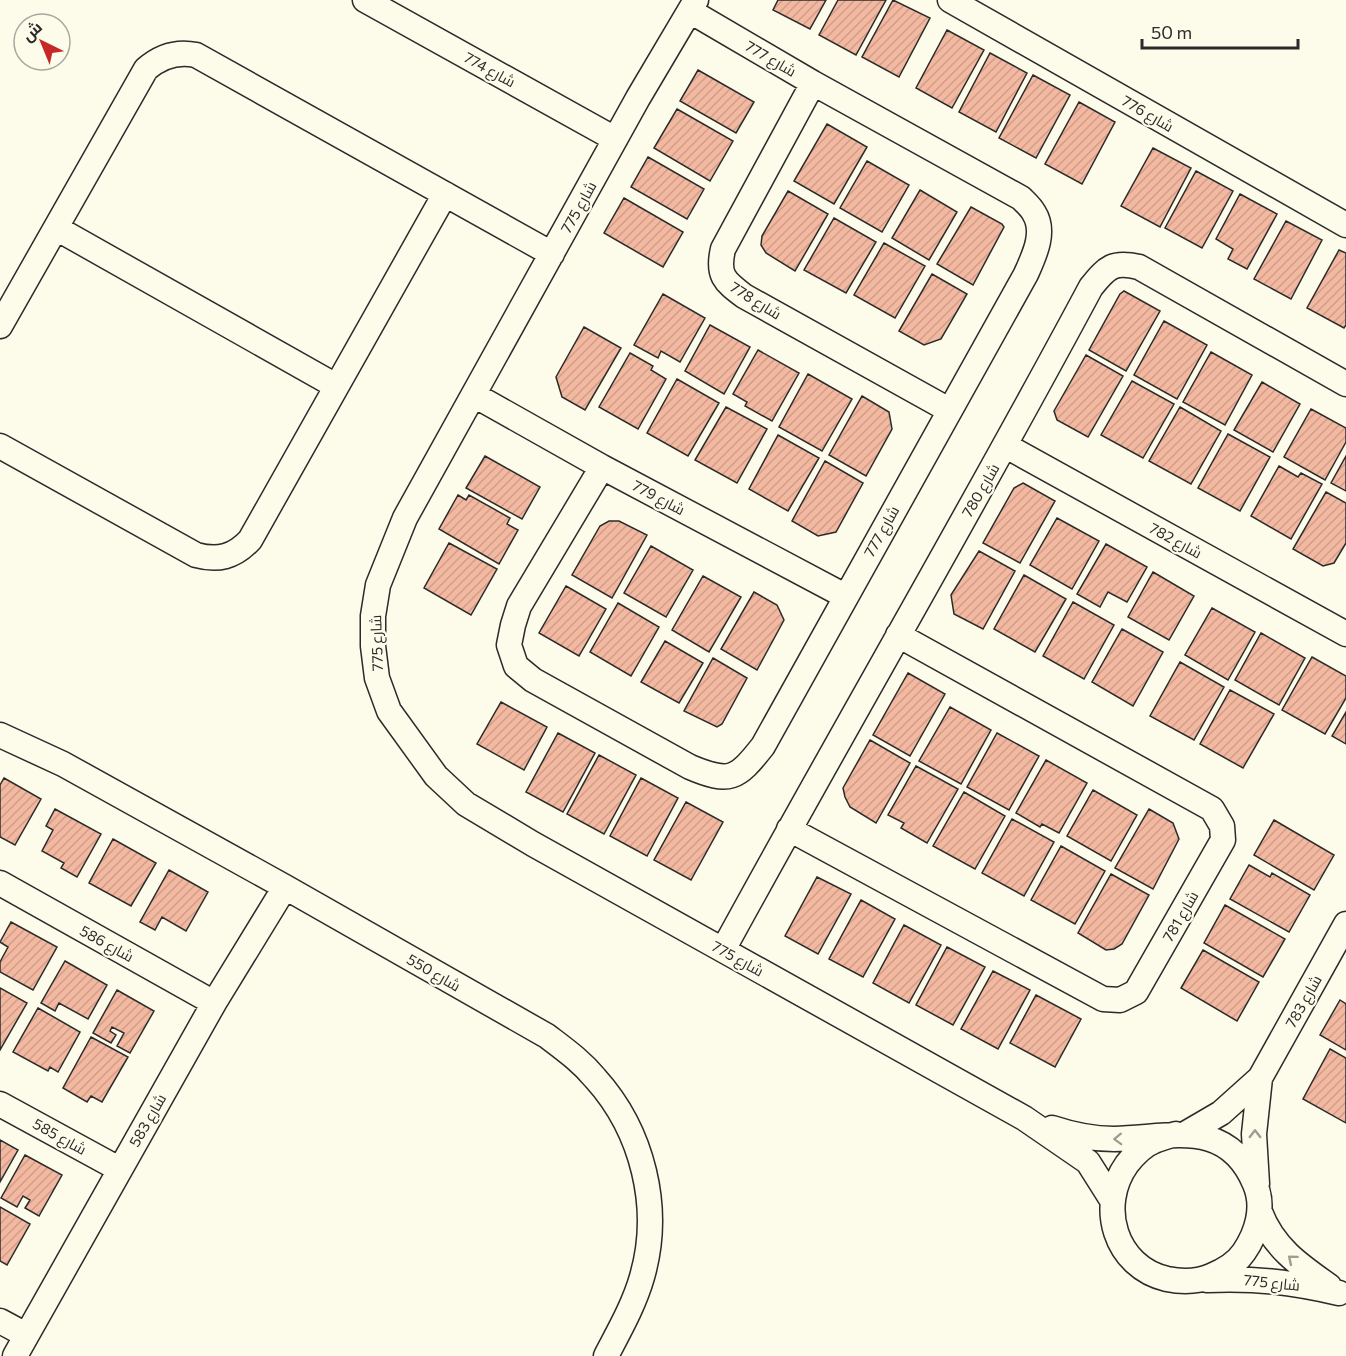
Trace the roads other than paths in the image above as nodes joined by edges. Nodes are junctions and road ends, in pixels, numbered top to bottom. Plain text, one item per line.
1 (365, 0) edge
2 (950, 0) edge
3 (693, 5) edge
4 (813, 83) junction
5 (615, 139) junction
6 (445, 194) junction
7 (1346, 225) edge
8 (56, 228) junction
9 (552, 254) junction
10 (0, 326) edge
11 (1346, 384) edge
12 (336, 386) junction
13 (474, 395) junction
14 (949, 410) junction
15 (0, 446) edge
16 (1006, 446) junction
17 (602, 467) junction
18 (845, 596) junction
19 (1346, 634) edge
20 (898, 635) junction
21 (0, 735) edge
22 (789, 829) junction
23 (0, 883) edge
24 (285, 887) junction
25 (1346, 924) edge
26 (723, 950) junction
27 (214, 1002) junction
28 (1260, 1078) junction
29 (0, 1104) edge
30 (1024, 1118) junction
31 (1180, 1134) junction
32 (119, 1169) junction
33 (1112, 1200) junction
34 (1259, 1201) junction
35 (1204, 1280) junction
36 (1342, 1295) edge
37 (0, 1321) edge
38 (21, 1346) edge
39 (606, 1356) edge

1 - 5 street, شارع 774
2 - 7 street, شارع 776
3 - 4 street, شارع 777
3 - 5 street, شارع 775
4 - 14 street, شارع 777
4 - 14 street, شارع 778
5 - 9 street, شارع 775
6 - 8 street
6 - 9 street
6 - 12 street
8 - 10 street
8 - 12 street
9 - 13 street, شارع 775
11 - 16 street, شارع 780
12 - 15 street
13 - 17 street, شارع 779
13 - 26 street, شارع 775
14 - 18 street, شارع 777
16 - 19 street, شارع 782
16 - 20 street, شارع 780
17 - 18 street, شارع 779
17 - 18 street, شارع 777
20 - 22 street, شارع 780
20 - 22 street, شارع 781
21 - 24 street, شارع 550
22 - 26 street, شارع 780
23 - 27 street, شارع 586
24 - 27 street, شارع 583
24 - 39 street, شارع 550
25 - 28 street, شارع 783
26 - 30 street, شارع 775
27 - 32 street, شارع 583
28 - 31 street, شارع 783
34 -> 28 street, شارع 783
29 - 32 street, شارع 585
31 -> 30 street, شارع 775
30 - 33 street, شارع 775
31 - 33 street
31 - 34 street
32 - 38 street, شارع 583
33 - 35 street
34 - 35 street
36 -> 34 street, شارع 775
35 - 36 street, شارع 775
37 - 38 street

